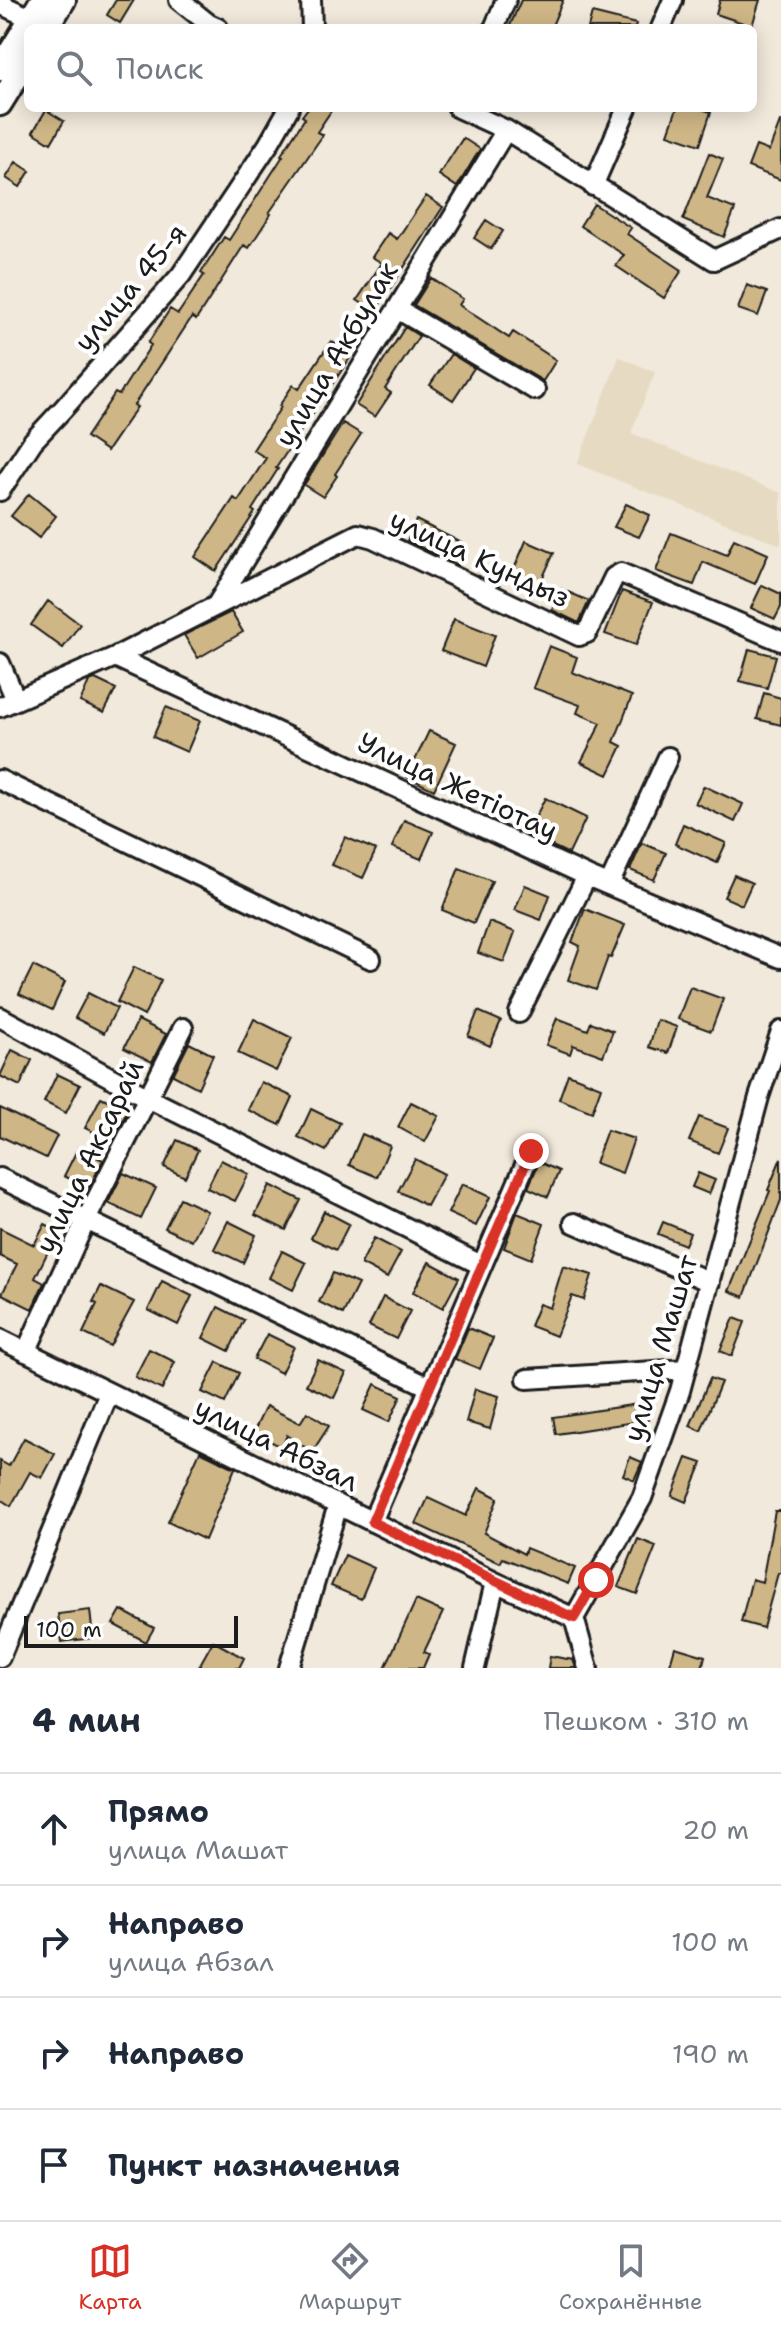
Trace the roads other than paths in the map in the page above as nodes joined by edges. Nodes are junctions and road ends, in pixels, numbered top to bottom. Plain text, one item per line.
1 (64, 0) edge
2 (179, 0) edge
3 (311, 0) edge
4 (506, 0) edge
5 (673, 0) edge
6 (0, 4) edge
7 (42, 18) edge
8 (209, 24) edge
9 (312, 24) edge
10 (496, 24) edge
11 (663, 24) edge
12 (24, 40) edge
13 (24, 65) edge
14 (0, 69) edge
15 (0, 104) edge
16 (287, 112) edge
17 (468, 112) edge
18 (625, 112) edge
19 (506, 130) junction
20 (593, 186) junction
21 (781, 229) edge
22 (397, 309) junction
23 (535, 390) dead end
24 (0, 491) edge
25 (215, 607) junction
26 (781, 641) edge
27 (115, 657) junction
28 (0, 663) edge
29 (8, 704) edge
30 (668, 757) dead end
31 (0, 780) edge
32 (587, 876) junction
33 (609, 885) junction
34 (781, 958) edge
35 (371, 959) dead end
36 (519, 1013) dead end
37 (0, 1017) edge
38 (183, 1028) dead end
39 (781, 1031) edge
40 (148, 1098) junction
41 (531, 1151) dead end
42 (0, 1178) edge
43 (86, 1220) junction
44 (574, 1223) dead end
45 (481, 1265) junction
46 (710, 1282) junction
47 (0, 1339) edge
48 (26, 1352) junction
49 (686, 1369) junction
50 (527, 1379) dead end
51 (429, 1387) junction
52 (109, 1393) junction
53 (338, 1505) junction
54 (372, 1522) junction
55 (495, 1582) junction
56 (574, 1618) junction
57 (0, 1657) edge
58 (289, 1668) edge
59 (475, 1668) edge
60 (588, 1668) edge

1 - 7 main road
2 - 8 street
3 - 9 street
4 - 10 street
5 - 11 street
6 - 7 street
12 - 14 main road
13 - 15 main road
16 - 24 street, улица 45-я
17 - 19 street
18 - 20 street
19 - 20 street
19 - 22 street, улица Акбулак
20 - 21 street
22 - 23 street
22 - 25 street, улица Акбулак
25 - 26 street, улица Кундыз
25 - 27 street, улица Кундыз
27 - 29 street, улица Кундыз
27 - 32 street, Улица Жетіотау
28 - 29 street
30 - 33 street
31 - 35 street
32 - 33 street, Улица Жетіотау
32 - 36 street
33 - 34 street, Улица Жетіотау
37 - 40 street
38 - 40 street, улица Аксарай
39 - 46 street, улица Машат
40 - 43 street, улица Аксарай
40 - 45 street
41 - 45 street
42 - 43 street
43 - 48 street, улица Аксарай
43 - 51 street
44 - 46 street
45 - 51 street
46 - 49 street, улица Машат
47 - 48 street, улица Абзал
48 - 52 street, улица Абзал
49 - 50 street
49 - 56 street, улица Машат
51 - 54 street
52 - 53 street, улица Абзал
52 - 57 street
53 - 54 street, улица Абзал
53 - 58 street
54 - 55 street, улица Абзал
55 - 56 street, улица Абзал
55 - 59 street
56 - 60 street

